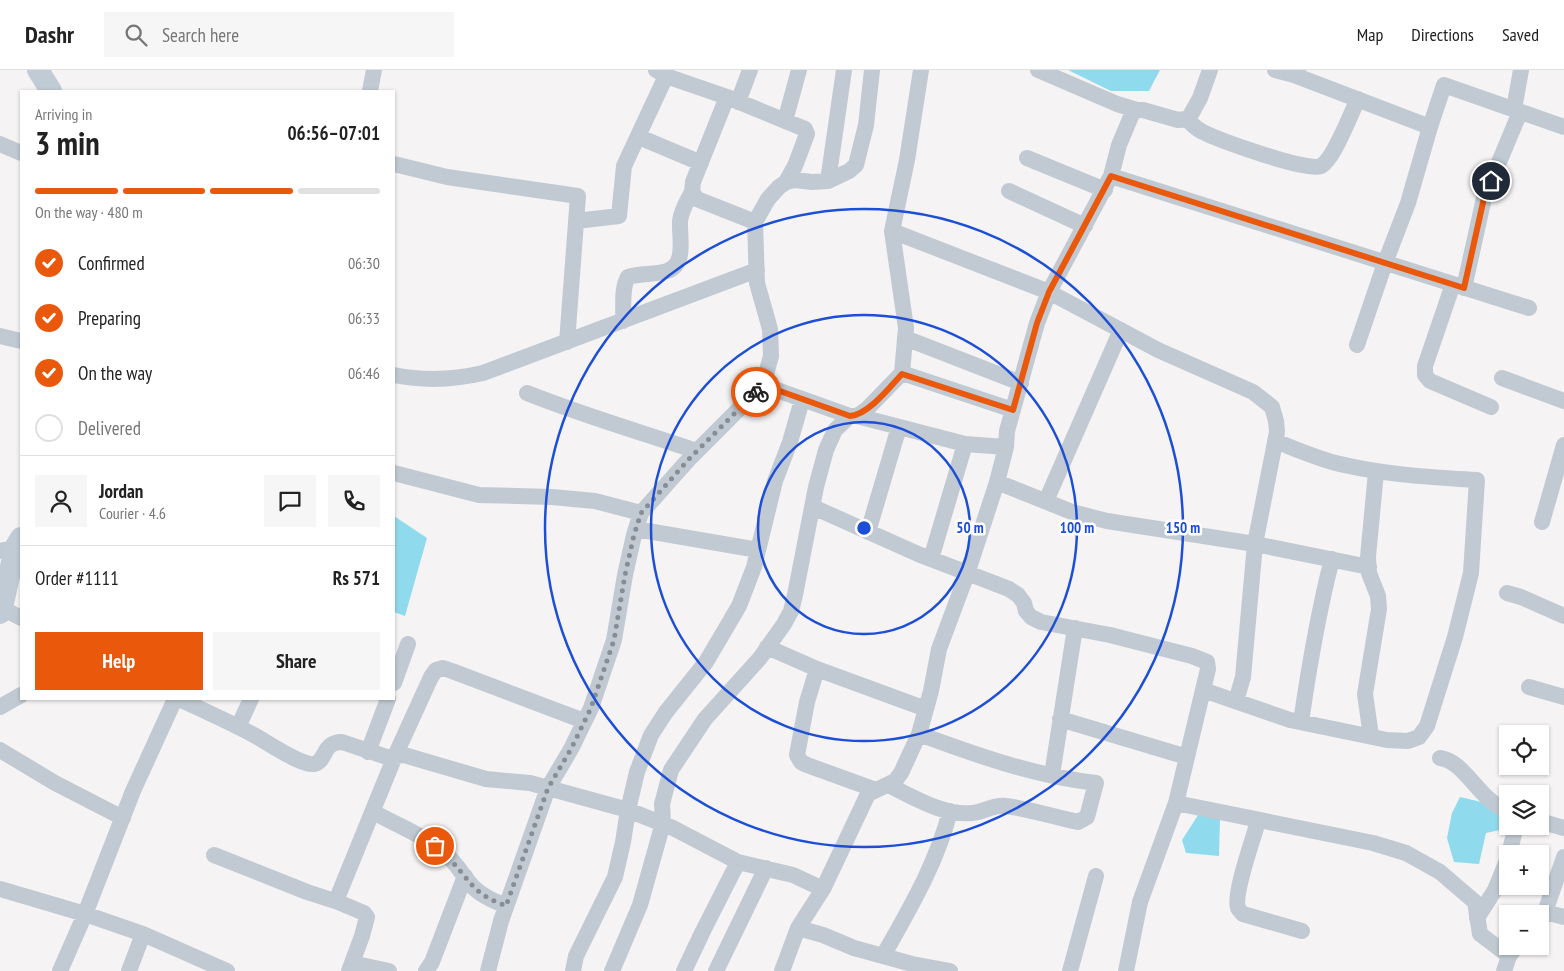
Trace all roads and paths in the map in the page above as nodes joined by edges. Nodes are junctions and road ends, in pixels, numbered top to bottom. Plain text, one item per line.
1 (38, 70) edge
2 (374, 70) edge
3 (750, 70) edge
4 (799, 70) edge
5 (844, 70) edge
6 (872, 70) edge
7 (921, 70) edge
8 (1038, 70) edge
9 (1210, 70) edge
10 (1275, 70) edge
11 (1521, 70) edge
12 (1296, 72) edge
13 (661, 73) edge
14 (50, 90) edge
15 (370, 90) edge
16 (732, 99) junction
17 (1358, 99) junction
18 (1137, 110) junction
19 (1517, 110) junction
20 (1186, 119) junction
21 (785, 121) junction
22 (1430, 127) junction
23 (1564, 127) edge
24 (639, 137) junction
25 (0, 144) edge
26 (20, 153) edge
27 (1027, 158) dead end
28 (701, 163) junction
29 (395, 164) edge
30 (828, 181) junction
31 (786, 182) junction
32 (1108, 183) junction
33 (1009, 191) dead end
34 (692, 192) junction
35 (576, 221) junction
36 (755, 222) junction
37 (1086, 226) junction
38 (892, 231) junction
39 (1384, 263) junction
40 (757, 277) junction
41 (1459, 286) junction
42 (1049, 292) junction
43 (1529, 308) dead end
44 (623, 321) junction
45 (1121, 330) junction
46 (0, 336) edge
47 (905, 338) junction
48 (20, 340) edge
49 (567, 342) junction
50 (1357, 345) dead end
51 (902, 374) junction
52 (395, 375) edge
53 (1502, 378) dead end
54 (1021, 383) junction
55 (763, 385) junction
56 (527, 392) dead end
57 (806, 401) junction
58 (1564, 401) edge
59 (1492, 407) dead end
60 (1013, 410) junction
61 (849, 415) junction
62 (900, 427) junction
63 (1275, 441) junction
64 (965, 444) junction
65 (1564, 445) edge
66 (1006, 447) junction
67 (697, 452) junction
68 (1376, 472) junction
69 (395, 473) edge
70 (997, 482) junction
71 (1046, 501) junction
72 (813, 507) junction
73 (641, 513) junction
74 (1542, 522) dead end
75 (636, 529) junction
76 (868, 532) junction
77 (1255, 544) junction
78 (12, 546) edge
79 (758, 550) junction
80 (931, 559) junction
81 (1332, 560) junction
82 (1369, 567) junction
83 (967, 574) junction
84 (1507, 593) dead end
85 (8, 613) edge
86 (1564, 616) edge
87 (1075, 628) junction
88 (408, 644) dead end
89 (767, 647) junction
90 (817, 669) junction
91 (395, 680) edge
92 (1529, 687) dead end
93 (1203, 690) junction
94 (20, 696) edge
95 (1564, 697) edge
96 (177, 700) edge
97 (179, 700) edge
98 (251, 700) edge
99 (388, 700) edge
100 (1236, 701) junction
101 (0, 707) edge
102 (926, 709) junction
103 (1060, 720) junction
104 (584, 721) junction
105 (1301, 722) junction
106 (238, 727) junction
107 (919, 734) junction
108 (1371, 736) junction
109 (0, 750) edge
110 (368, 752) junction
111 (394, 756) junction
112 (1187, 758) junction
113 (1440, 758) dead end
114 (1052, 775) junction
115 (882, 787) junction
116 (548, 788) junction
117 (1176, 803) junction
118 (1499, 807) edge
119 (632, 811) junction
120 (950, 811) junction
121 (373, 812) junction
122 (123, 818) junction
123 (1258, 821) junction
124 (658, 822) junction
125 (1549, 824) edge
126 (1564, 828) edge
127 (214, 855) dead end
128 (1564, 858) edge
129 (738, 862) junction
130 (766, 868) junction
131 (465, 876) junction
132 (1096, 876) dead end
133 (1499, 880) edge
134 (0, 889) edge
135 (823, 890) junction
136 (338, 902) junction
137 (1547, 905) edge
138 (506, 906) junction
139 (85, 914) junction
140 (1549, 916) edge
141 (1564, 917) edge
142 (1477, 918) junction
143 (798, 928) junction
144 (1302, 931) dead end
145 (143, 934) junction
146 (1510, 958) edge
147 (890, 962) edge
148 (350, 967) edge
149 (60, 971) edge
150 (128, 971) edge
151 (227, 971) edge
152 (390, 971) edge
153 (426, 971) edge
154 (488, 971) edge
155 (573, 971) edge
156 (612, 971) edge
157 (684, 971) edge
158 (716, 971) edge
159 (782, 971) edge
160 (950, 971) edge
161 (1070, 971) edge
162 (1126, 971) edge

1 - 14 main road
2 - 15 street
3 - 16 street
4 - 21 street
5 - 30 street
6 - 30 street
7 - 38 street
8 - 18 street
9 - 20 street
10 - 12 street
11 - 19 street
12 - 17 street
13 - 16 street
13 - 24 street
16 - 21 street
16 - 28 street
17 - 20 street
17 - 22 street
18 - 20 street
18 - 32 street
19 - 22 street
19 - 23 street
19 - 41 street
21 - 31 street
22 - 39 street
24 - 28 street
24 - 35 street
25 - 26 street
27 - 32 street
28 - 34 street
29 - 35 street
30 - 31 street
31 - 36 street
32 - 37 street
32 - 39 street
33 - 37 street
34 - 36 street
34 - 44 street
35 - 49 street
36 - 40 street
37 - 42 street
38 - 42 street
38 - 47 street
39 - 41 street
39 - 50 street
40 - 44 street
40 - 55 street
41 - 43 street
41 - 59 street
42 - 45 street
42 - 54 street
44 - 49 street
45 - 63 street
45 - 71 street
46 - 48 street
47 - 51 street
47 - 54 street
49 - 52 street
51 - 60 street
51 - 61 street
53 - 58 street
54 - 60 street
55 - 57 street
55 - 67 street
56 - 67 street
57 - 61 street
57 - 79 street
60 - 66 street
61 - 62 street
61 - 72 street
62 - 64 street
62 - 76 street
63 - 68 street
63 - 77 street
64 - 66 street
64 - 80 street
65 - 74 street
66 - 70 street
67 - 73 street
68 - 82 street
68 - 108 street
69 - 73 street
70 - 71 street
70 - 83 street
71 - 77 street
72 - 76 street
72 - 89 street
73 - 75 street
75 - 79 street
75 - 104 street
76 - 80 street
77 - 81 street
77 - 100 street
78 - 85 main road
79 - 119 street
80 - 83 street
81 - 82 street
81 - 105 street
82 - 108 street
83 - 87 street
83 - 102 street
84 - 86 street
87 - 93 street
87 - 103 street
88 - 91 street
89 - 90 street
89 - 124 street
90 - 102 street
90 - 115 street
92 - 95 street
93 - 100 street
93 - 112 street
94 - 101 street
96 - 122 street
97 - 106 street
98 - 106 street
99 - 110 street
100 - 105 street
102 - 107 street
103 - 112 street
103 - 114 street
104 - 111 street
104 - 116 street
105 - 108 street
106 - 110 street
107 - 114 street
107 - 115 street
109 - 122 street
110 - 111 street
111 - 116 street
111 - 121 street
112 - 117 street
113 - 118 street
114 - 120 street
115 - 120 street
115 - 135 street
116 - 119 street
116 - 138 street
117 - 123 street
117 - 162 street
119 - 124 street
119 - 155 street
120 - 147 street
121 - 131 street
121 - 136 street
122 - 139 street
123 - 142 street
123 - 144 street
124 - 129 street
124 - 156 street
125 - 126 street
127 - 136 street
128 - 137 street
129 - 130 street
129 - 157 street
130 - 135 street
130 - 158 street
131 - 138 street
131 - 153 street
132 - 161 street
133 - 142 street
134 - 139 street
135 - 143 street
136 - 148 street
138 - 154 street
139 - 145 street
139 - 149 street
140 - 141 street
142 - 146 street
143 - 147 street
143 - 159 street
145 - 150 street
145 - 151 street
147 - 160 street
148 - 152 street

